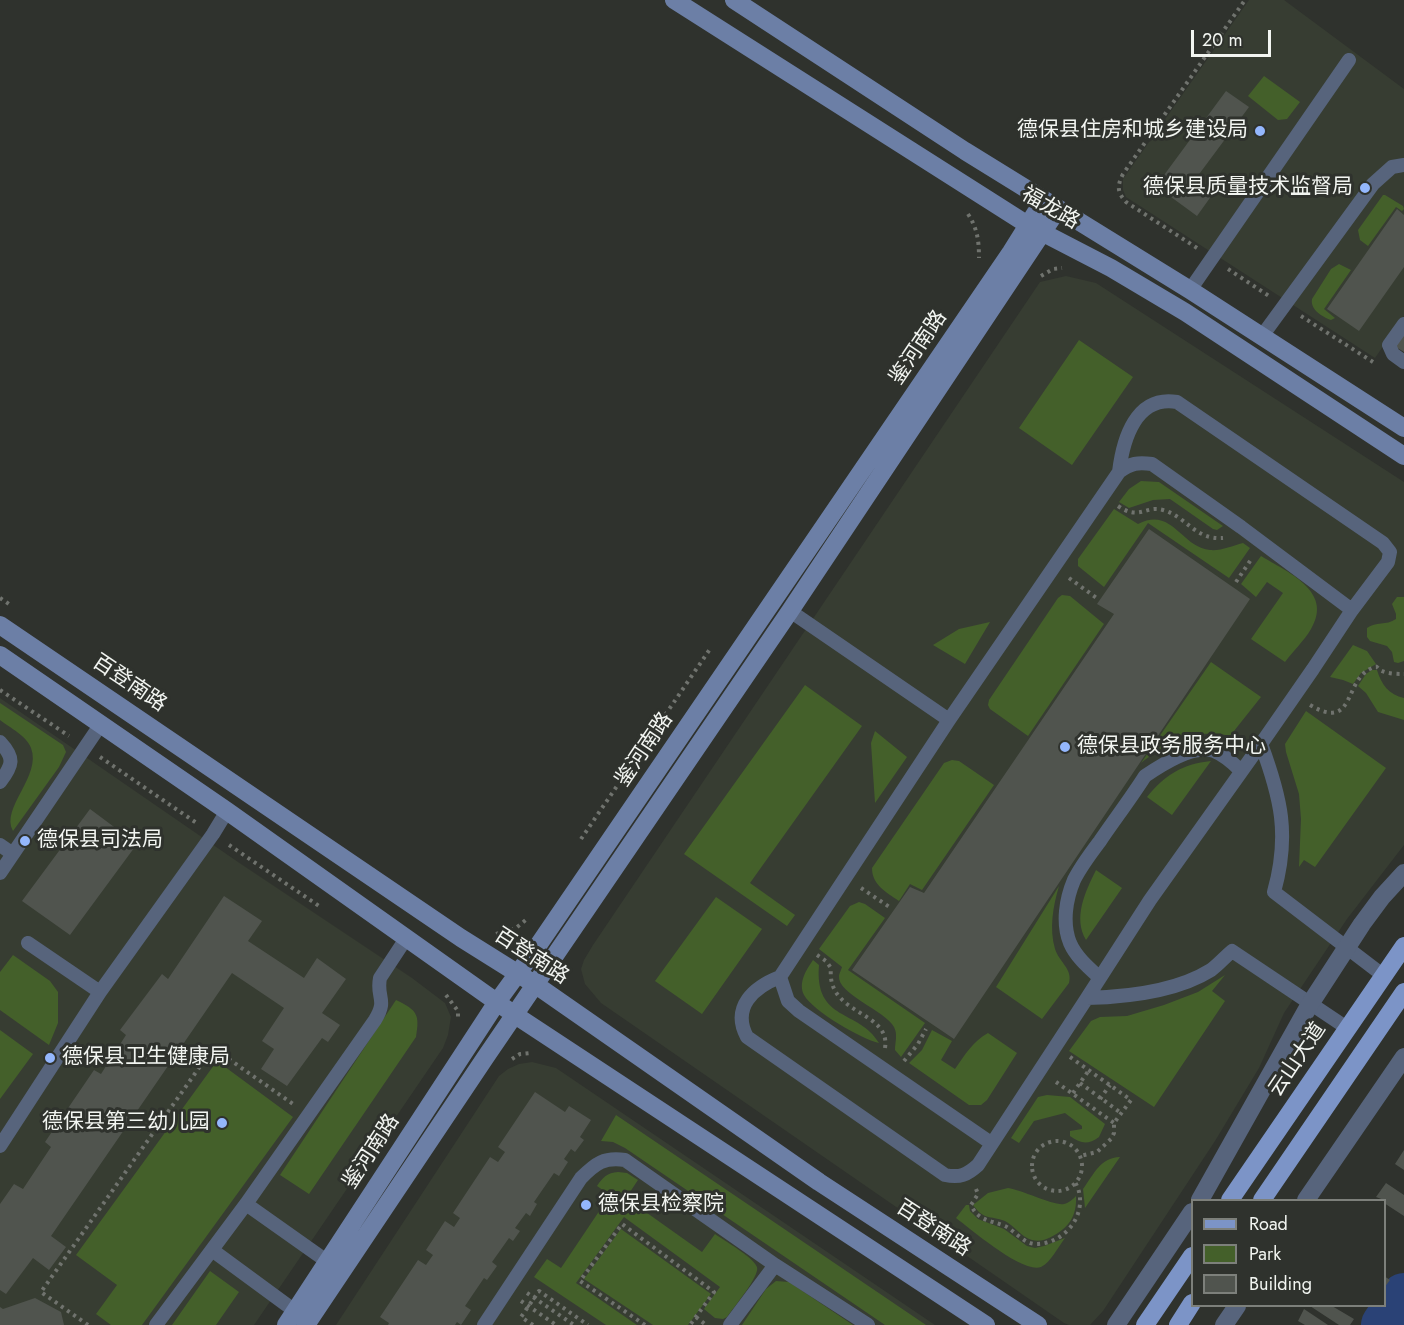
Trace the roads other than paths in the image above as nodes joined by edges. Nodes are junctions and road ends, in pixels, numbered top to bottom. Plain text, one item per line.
1 (674, 0) edge
2 (734, 0) edge
3 (1349, 60) dead end
4 (1404, 165) edge
5 (1051, 205) junction
6 (1035, 228) junction
7 (1190, 290) junction
8 (1404, 324) edge
9 (1262, 336) junction
10 (1404, 362) edge
11 (1402, 423) edge
12 (1404, 456) edge
13 (1119, 472) junction
14 (1352, 610) junction
15 (790, 611) junction
16 (0, 624) edge
17 (0, 655) edge
18 (949, 720) junction
19 (101, 724) junction
20 (0, 742) edge
21 (1261, 744) junction
22 (1240, 770) junction
23 (0, 782) edge
24 (227, 811) junction
25 (0, 845) edge
26 (13, 854) junction
27 (0, 873) edge
28 (1404, 873) edge
29 (407, 937) junction
30 (28, 943) dead end
31 (1404, 946) edge
32 (1346, 948) junction
33 (517, 975) junction
34 (1384, 976) junction
35 (780, 977) junction
36 (1100, 978) junction
37 (536, 985) junction
38 (100, 992) junction
39 (1404, 992) edge
40 (1087, 998) junction
41 (497, 1002) junction
42 (1310, 1004) junction
43 (515, 1015) junction
44 (1347, 1028) junction
45 (1404, 1057) edge
46 (991, 1143) junction
47 (0, 1146) edge
48 (1201, 1199) edge
49 (1231, 1199) edge
50 (1263, 1199) edge
51 (1307, 1199) edge
52 (246, 1204) junction
53 (1191, 1213) edge
54 (212, 1250) junction
55 (1191, 1258) edge
56 (327, 1262) junction
57 (776, 1265) junction
58 (1191, 1305) edge
59 (1236, 1307) edge
60 (296, 1320) edge
61 (156, 1325) edge
62 (484, 1325) edge
63 (730, 1325) edge
64 (868, 1325) edge
65 (986, 1325) edge
66 (1038, 1325) edge
67 (1116, 1325) edge
68 (1146, 1325) edge
69 (1178, 1325) edge
70 (1224, 1325) edge

1 - 6 street, 福龙路
2 - 5 street, 福龙路
3 - 7 lane
4 - 9 lane
5 - 6 street, 鉴河南路
5 - 7 street, 福龙路
6 - 12 street, 福龙路
6 - 15 street, 鉴河南路
6 - 33 street, 鉴河南路
7 - 9 street, 福龙路
8 - 10 lane
9 - 11 street, 福龙路
13 - 14 lane
13 - 14 lane
13 - 18 lane
14 - 21 lane
15 - 18 lane
15 - 37 street, 鉴河南路
16 - 33 street, 百登南路
17 - 19 street
18 - 35 lane
19 - 24 street
19 - 26 lane
20 - 23 lane
21 - 22 lane
21 - 32 lane
22 - 36 lane
22 - 36 lane
24 - 29 street
24 - 38 lane
25 - 26 lane
26 - 27 lane
28 - 32 street
29 - 41 street
29 - 52 lane
30 - 38 lane
31 - 34 main road, 云山大道
32 - 34 lane
32 - 42 street
33 - 37 street, 百登南路
33 - 41 street, 鉴河南路
34 - 44 main road, 云山大道
35 - 46 lane
35 - 46 lane
36 - 40 lane
37 - 43 street, 鉴河南路
37 - 66 street, 百登南路
38 - 47 lane
39 - 50 main road
40 - 42 lane
40 - 46 lane
41 - 43 street
41 - 56 street, 鉴河南路
42 - 44 lane
42 - 48 street
43 - 60 street, 鉴河南路
43 - 65 street
44 - 49 main road, 云山大道
45 - 51 street
52 - 54 lane
52 - 56 lane
53 - 67 street
54 - 60 lane
54 - 61 lane
55 - 68 main road
56 - 60 street, 鉴河南路
57 - 62 lane
57 - 63 lane
57 - 64 lane
58 - 69 main road
59 - 70 street

